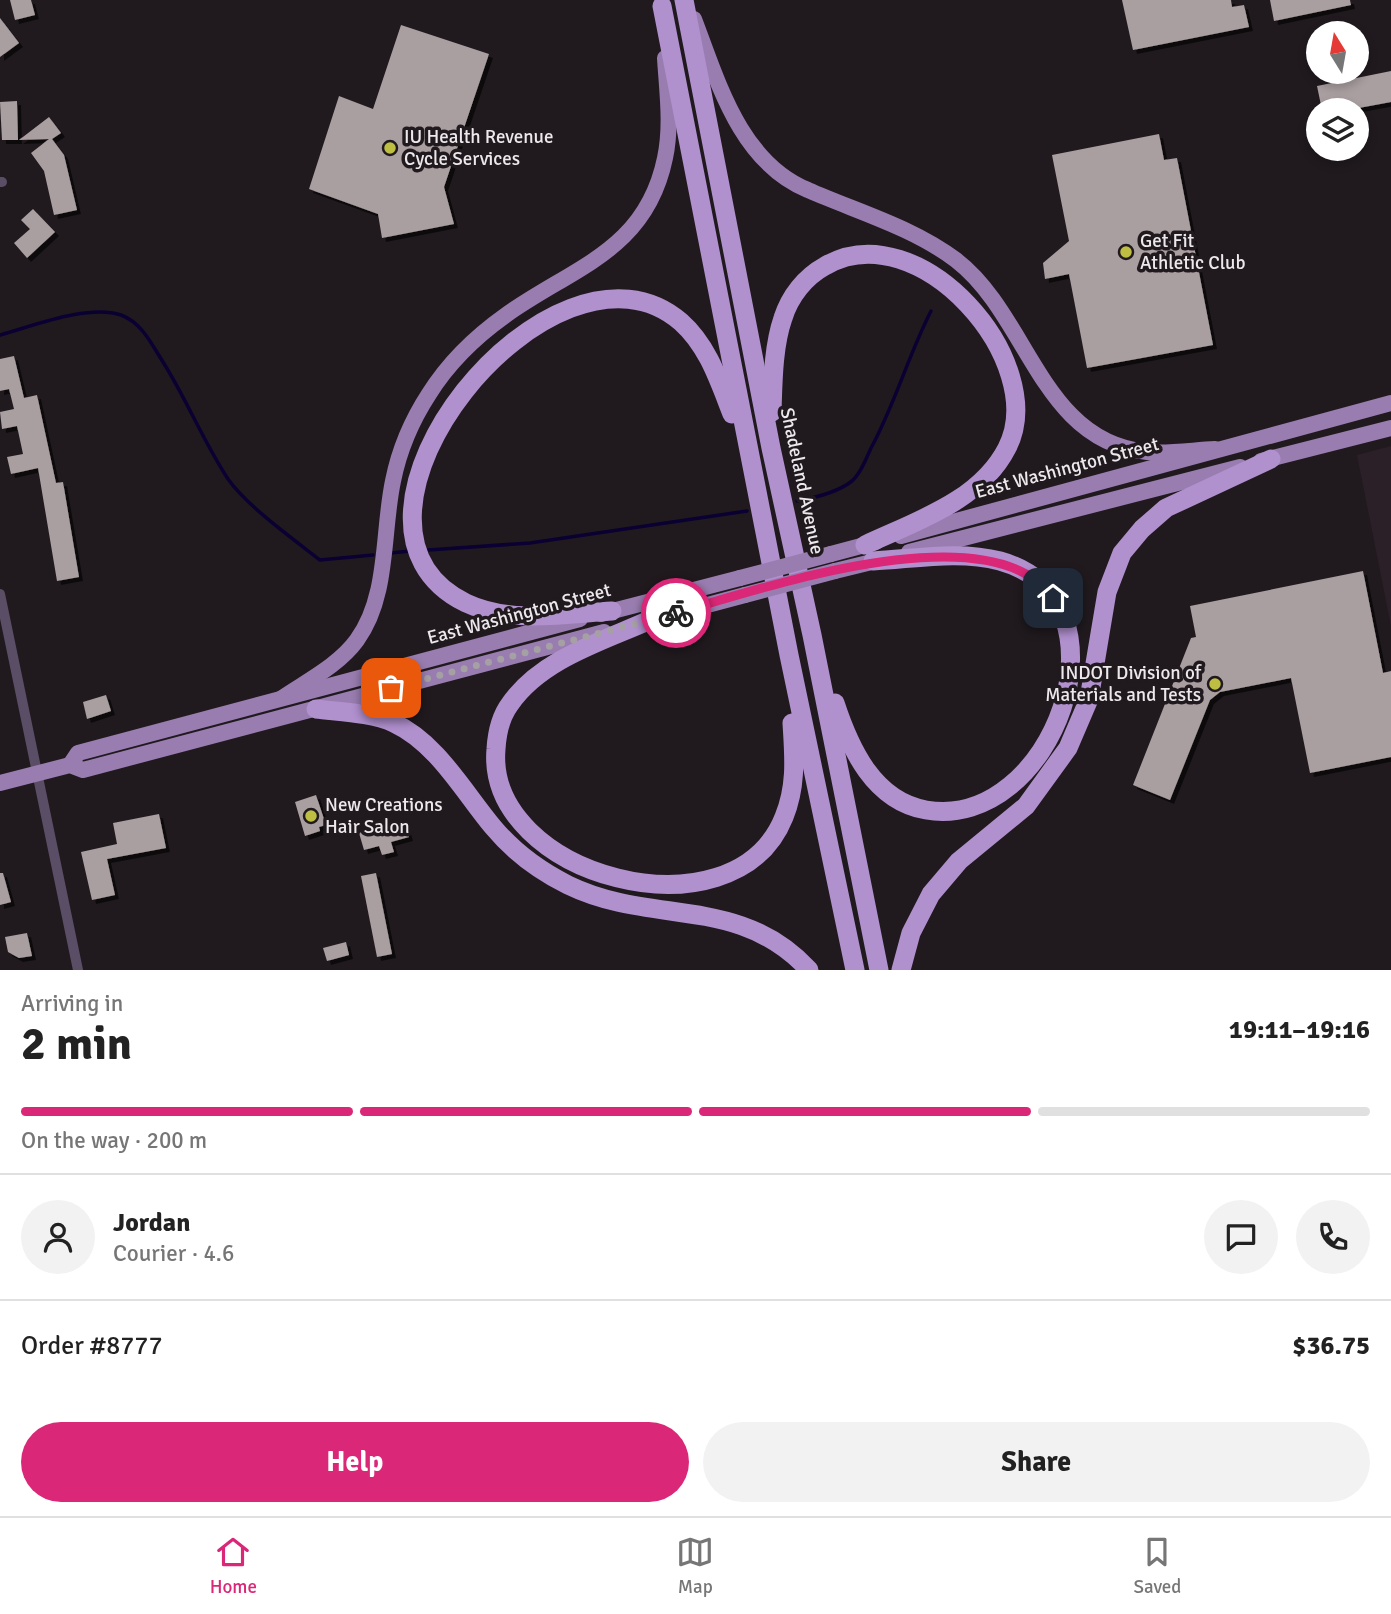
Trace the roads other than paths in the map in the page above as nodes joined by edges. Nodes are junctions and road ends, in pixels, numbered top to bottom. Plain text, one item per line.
1 (685, 0) edge
2 (662, 3) edge
3 (1391, 404) edge
4 (1391, 428) edge
5 (771, 449) junction
6 (1215, 449) junction
7 (751, 459) junction
8 (1271, 459) junction
9 (869, 553) junction
10 (0, 594) edge
11 (612, 611) junction
12 (650, 620) junction
13 (812, 635) junction
14 (789, 655) junction
15 (282, 698) junction
16 (316, 709) junction
17 (70, 765) junction
18 (36, 774) junction
19 (0, 783) edge
20 (78, 970) edge
21 (810, 970) edge
22 (855, 970) edge
23 (878, 970) edge
24 (901, 970) edge

1 - 5 highway, Shadeland Avenue
1 - 6 main road
2 - 7 highway
2 - 15 main road
3 - 6 main road, East Washington Street
4 - 8 main road, East Washington Street
5 - 9 highway
5 - 13 highway, Shadeland Avenue
6 - 9 main road, East Washington Street
7 - 11 highway
7 - 14 highway
8 - 9 main road, East Washington Street
8 - 24 highway
9 - 11 main road, East Washington Street, bridge
9 - 12 main road, East Washington Street, bridge
9 - 13 highway
10 - 18 street
11 - 15 main road, East Washington Street
12 - 14 highway
12 - 16 main road, East Washington Street
13 - 23 highway, Shadeland Avenue
14 - 22 highway
15 - 17 main road, East Washington Street
16 - 17 main road, East Washington Street
16 - 21 highway
17 - 18 main road, East Washington Street
18 - 19 main road, East Washington Street
18 - 20 street

